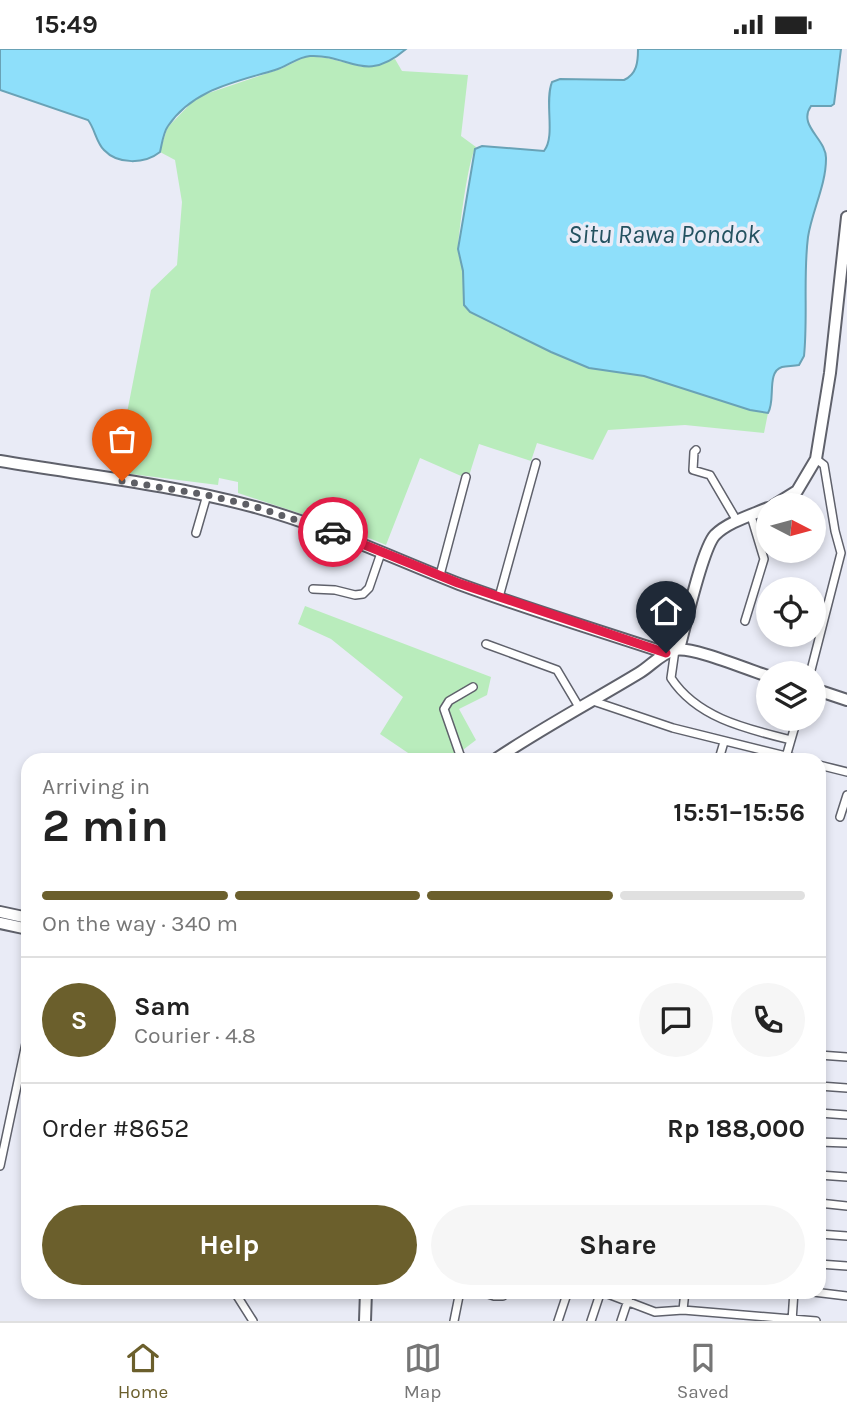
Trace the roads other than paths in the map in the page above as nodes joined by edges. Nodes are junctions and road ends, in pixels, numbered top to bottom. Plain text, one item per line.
1 (847, 217) edge
2 (844, 277) edge
3 (696, 450) dead end
4 (816, 459) junction
5 (0, 461) edge
6 (536, 463) dead end
7 (466, 477) dead end
8 (794, 493) edge
9 (207, 495) junction
10 (756, 514) edge
11 (751, 516) junction
12 (737, 521) junction
13 (196, 534) dead end
14 (381, 553) junction
15 (440, 575) junction
16 (313, 589) dead end
17 (499, 597) junction
18 (745, 621) dead end
19 (486, 644) dead end
20 (673, 651) junction
21 (813, 661) edge
22 (756, 672) edge
23 (473, 687) dead end
24 (826, 693) edge
25 (847, 700) edge
26 (593, 701) junction
27 (579, 707) junction
28 (794, 731) edge
29 (791, 740) junction
30 (724, 742) junction
31 (459, 753) edge
32 (506, 753) edge
33 (721, 753) edge
34 (771, 753) edge
35 (792, 753) edge
36 (826, 767) edge
37 (847, 772) edge
38 (847, 795) edge
39 (840, 817) dead end
40 (0, 912) edge
41 (21, 916) edge
42 (0, 923) edge
43 (21, 928) edge
44 (826, 1056) edge
45 (847, 1057) edge
46 (21, 1067) edge
47 (826, 1086) edge
48 (847, 1088) edge
49 (826, 1114) edge
50 (847, 1115) edge
51 (826, 1142) edge
52 (847, 1143) edge
53 (0, 1166) edge
54 (826, 1176) edge
55 (847, 1177) edge
56 (826, 1204) edge
57 (847, 1206) edge
58 (826, 1234) edge
59 (847, 1236) edge
60 (826, 1264) edge
61 (847, 1266) edge
62 (826, 1294) edge
63 (847, 1296) edge
64 (239, 1299) edge
65 (366, 1299) edge
66 (458, 1299) edge
67 (565, 1299) edge
68 (599, 1299) edge
69 (621, 1299) edge
70 (684, 1299) edge
71 (793, 1299) edge
72 (627, 1301) junction
73 (683, 1311) junction
74 (655, 1312) junction
75 (710, 1317) edge
76 (741, 1318) edge
77 (768, 1319) edge
78 (792, 1320) edge
79 (253, 1321) edge
80 (365, 1321) edge
81 (454, 1321) edge
82 (558, 1321) edge
83 (591, 1321) edge
84 (621, 1321) edge
85 (652, 1321) edge
86 (816, 1321) edge

1 - 2 main road
2 - 4 main road
3 - 12 street
4 - 8 main road
4 - 21 street
5 - 9 main road
6 - 17 street
7 - 15 street
9 - 13 street
9 - 14 main road
10 - 11 main road
11 - 12 main road
11 - 18 street
12 - 20 main road
14 - 15 main road
14 - 16 street
15 - 17 main road
17 - 20 main road
19 - 27 street
20 - 22 main road
20 - 26 main road
20 - 29 street
23 - 31 street
24 - 25 main road
26 - 27 main road
26 - 30 street
27 - 32 main road
28 - 29 street
29 - 35 street
30 - 33 street
30 - 34 street
36 - 37 street
38 - 39 street
40 - 41 main road
42 - 43 main road
44 - 45 street
46 - 53 street
47 - 48 street
49 - 50 street
51 - 52 street
54 - 55 street
56 - 57 street
58 - 59 street
60 - 61 street
62 - 63 street
64 - 79 street
65 - 80 main road
66 - 81 street
67 - 82 street
68 - 83 street
69 - 72 street
70 - 73 street
71 - 78 street
72 - 74 street
72 - 84 street
73 - 74 street
73 - 75 street
74 - 85 street
75 - 76 street
76 - 77 street
77 - 78 street
78 - 86 street

